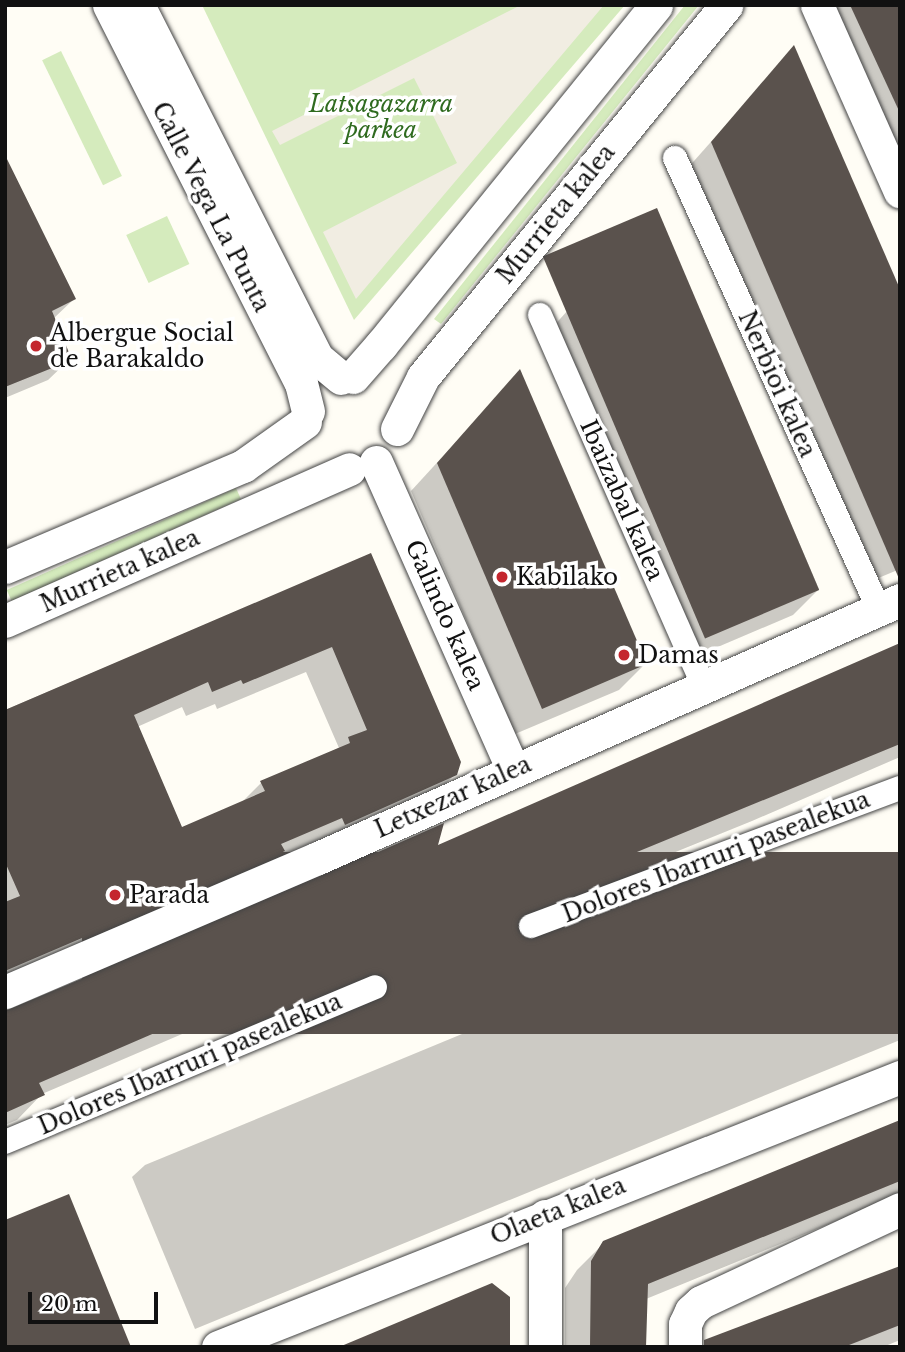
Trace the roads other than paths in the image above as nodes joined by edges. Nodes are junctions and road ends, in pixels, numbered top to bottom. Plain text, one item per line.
1 (109, 5) edge
2 (138, 5) edge
3 (656, 5) edge
4 (726, 5) edge
5 (817, 5) edge
6 (675, 158) dead end
7 (900, 191) edge
8 (540, 315) dead end
9 (347, 377) junction
10 (307, 416) junction
11 (397, 429) junction
12 (362, 466) junction
13 (5, 567) edge
14 (889, 605) edge
15 (5, 621) edge
16 (704, 686) junction
17 (513, 769) junction
18 (900, 788) edge
19 (531, 926) dead end
20 (375, 987) dead end
21 (5, 992) edge
22 (900, 1077) edge
23 (5, 1142) edge
24 (900, 1209) edge
25 (545, 1216) junction
26 (218, 1347) edge
27 (545, 1347) edge
28 (685, 1347) edge

1 - 10 street, Calle Vega La Punta
2 - 9 street, Calle Vega La Punta
3 - 9 street
4 - 11 street, Murrieta kalea
5 - 7 street
6 - 14 street, Nerbioi kalea
8 - 16 street, Ibaizabal kalea
9 - 10 street
9 - 11 street
10 - 12 street
10 - 13 street, Murrieta kalea
11 - 12 street
12 - 15 street, Murrieta kalea
12 - 17 street, Galindo kalea
14 - 16 street, Letxezar kalea
16 - 17 street, Letxezar kalea
17 - 21 street, Letxezar kalea
18 - 19 street, Dolores Ibarruri pasealekua
20 - 23 street, Dolores Ibarruri pasealekua
22 - 25 street, Olaeta kalea
24 - 28 street
25 - 26 street, Olaeta kalea
25 - 27 street

